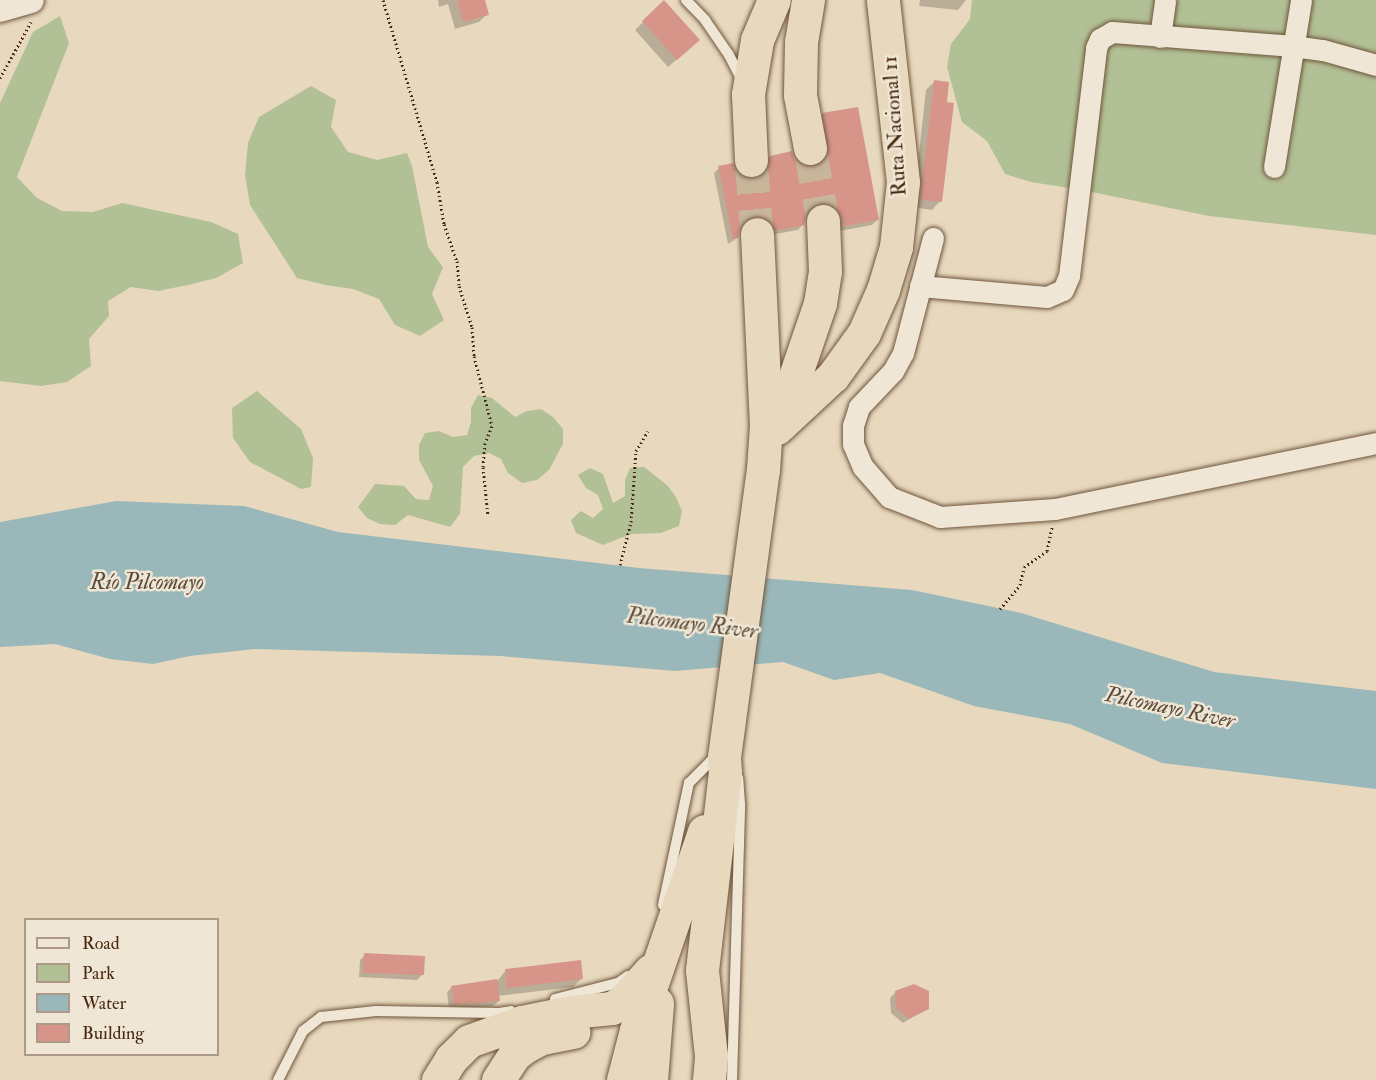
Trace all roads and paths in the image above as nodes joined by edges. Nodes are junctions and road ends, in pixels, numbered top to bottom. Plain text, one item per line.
1 (384, 0) edge
2 (686, 0) edge
3 (774, 0) edge
4 (808, 0) edge
5 (883, 0) edge
6 (1165, 0) edge
7 (1301, 0) edge
8 (0, 9) edge
9 (31, 10) edge
10 (1160, 37) junction
11 (1293, 46) junction
12 (1376, 64) edge
13 (0, 78) edge
14 (748, 94) junction
15 (810, 148) tunnel mouth
16 (751, 160) tunnel mouth
17 (1274, 167) dead end
18 (823, 221) tunnel mouth
19 (757, 234) tunnel mouth
20 (933, 238) dead end
21 (920, 286) junction
22 (777, 428) junction
23 (648, 431) dead end
24 (1376, 443) edge
25 (763, 470) junction
26 (1055, 509) junction
27 (488, 516) dead end
28 (620, 565) dead end
29 (1000, 609) dead end
30 (724, 765) junction
31 (655, 944) junction
32 (542, 1002) dead end
33 (521, 1008) dead end
34 (447, 1073) edge
35 (508, 1076) edge
36 (278, 1080) edge
37 (623, 1080) edge
38 (651, 1080) edge
39 (709, 1080) edge
40 (732, 1080) edge

1 - 27 path
2 - 14 lane
3 - 14 highway
4 - 15 highway
5 - 22 highway, Ruta Nacional 11
6 - 10 street
7 - 11 street
8 - 9 street
9 - 13 path
10 - 11 street
10 - 21 street
11 - 12 street
11 - 17 street
14 - 16 highway
18 - 22 highway, Ruta Nacional 11
19 - 25 highway, Ruta Nacional 11
20 - 21 street
21 - 26 street
22 - 25 highway, Ruta Nacional 11
23 - 28 path
24 - 26 street
25 - 30 highway, Ruta Nacional 11
26 - 29 path
30 - 31 highway
30 - 39 highway
30 - 40 lane
31 - 32 lane
31 - 34 highway
31 - 35 highway
31 - 37 highway
31 - 38 highway
33 - 36 lane

